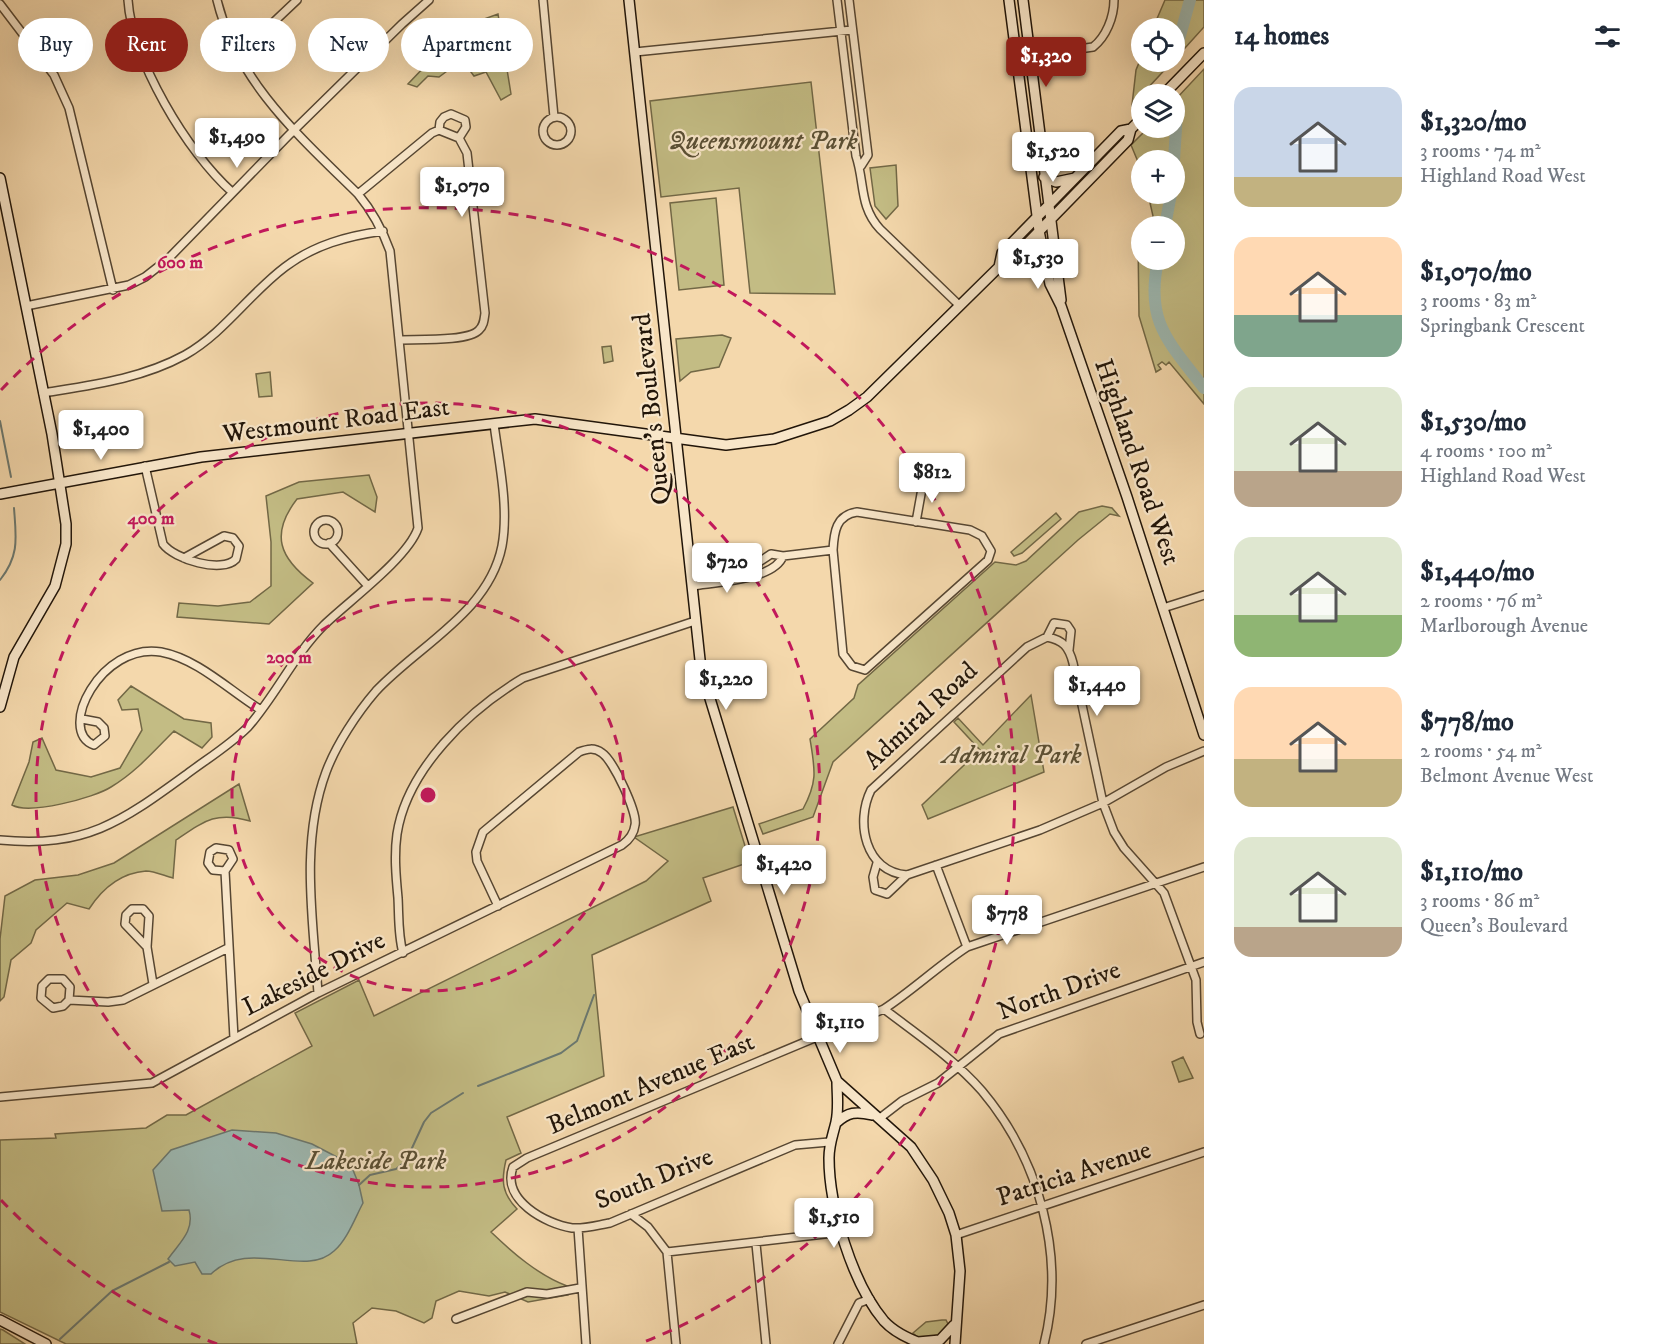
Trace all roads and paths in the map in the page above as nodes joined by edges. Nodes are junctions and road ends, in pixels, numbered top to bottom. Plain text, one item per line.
1 (128, 0) edge
2 (217, 0) edge
3 (297, 0) edge
4 (429, 0) edge
5 (543, 0) edge
6 (629, 0) edge
7 (837, 0) edge
8 (849, 0) edge
9 (1008, 0) edge
10 (1023, 0) edge
11 (1114, 0) edge
12 (0, 4) edge
13 (225, 18) edge
14 (278, 18) edge
15 (841, 30) junction
16 (852, 30) junction
17 (635, 52) junction
18 (1204, 52) edge
19 (1029, 57) junction
20 (1015, 58) junction
21 (250, 72) edge
22 (1174, 84) edge
23 (554, 117) junction
24 (1131, 129) joint
25 (294, 130) junction
26 (439, 130) junction
27 (459, 138) junction
28 (861, 166) junction
29 (1044, 177) junction
30 (1077, 177) junction
31 (0, 178) edge
32 (232, 192) junction
33 (358, 194) junction
34 (1048, 207) junction
35 (1037, 218) junction
36 (1049, 221) junction
37 (383, 231) junction
38 (1039, 231) junction
39 (1011, 260) junction
40 (1045, 263) junction
41 (999, 267) junction
42 (113, 290) junction
43 (959, 305) junction
44 (26, 306) junction
45 (1061, 306) junction
46 (399, 340) junction
47 (43, 393) junction
48 (494, 424) junction
49 (409, 433) junction
50 (678, 438) junction
51 (146, 466) junction
52 (61, 482) junction
53 (923, 483) dead end
54 (0, 494) edge
55 (916, 522) junction
56 (329, 543) dead end
57 (833, 550) junction
58 (783, 556) junction
59 (184, 558) junction
60 (754, 574) junction
61 (367, 585) junction
62 (692, 586) junction
63 (1204, 595) edge
64 (1164, 608) junction
65 (695, 621) junction
66 (1047, 637) junction
67 (1069, 650) junction
68 (0, 707) edge
69 (261, 710) junction
70 (81, 719) dead end
71 (1204, 735) edge
72 (1204, 751) edge
73 (1103, 803) junction
74 (0, 840) edge
75 (877, 863) junction
76 (936, 865) junction
77 (1204, 867) edge
78 (225, 871) dead end
79 (907, 875) junction
80 (1158, 884) junction
81 (498, 906) junction
82 (147, 947) junction
83 (967, 947) junction
84 (228, 948) junction
85 (403, 953) junction
86 (1204, 962) edge
87 (1190, 967) junction
88 (153, 984) junction
89 (318, 993) junction
90 (69, 1000) junction
91 (884, 1009) junction
92 (1200, 1034) dead end
93 (818, 1037) junction
94 (234, 1038) junction
95 (958, 1067) junction
96 (837, 1081) junction
97 (0, 1097) edge
98 (878, 1117) junction
99 (836, 1123) junction
100 (829, 1142) junction
101 (1204, 1152) edge
102 (510, 1179) joint
103 (1042, 1207) junction
104 (631, 1214) junction
105 (578, 1228) junction
106 (842, 1232) junction
107 (956, 1235) junction
108 (756, 1244) junction
109 (667, 1252) junction
110 (580, 1288) junction
111 (870, 1299) junction
112 (1204, 1305) edge
113 (456, 1319) dead end
114 (0, 1320) edge
115 (955, 1322) junction
116 (919, 1343) edge
117 (46, 1344) edge
118 (586, 1344) edge
119 (676, 1344) edge
120 (766, 1344) edge
121 (838, 1344) edge
122 (955, 1344) edge
123 (1044, 1344) edge
124 (1086, 1344) edge

1 - 32 street
2 - 13 street
3 - 14 street
4 - 25 street
5 - 23 street
6 - 17 main road, Queen's Boulevard
7 - 15 street
8 - 16 street
9 - 20 main road, Highland Road West
10 - 19 main road, Highland Road West
11 - 19 street
12 - 42 street
15 - 16 street
15 - 17 street
15 - 28 street
16 - 28 street
17 - 50 main road, Queen's Boulevard
18 - 22 main road
19 - 20 street
19 - 29 main road, Highland Road West
20 - 35 main road, Highland Road West
21 - 25 street
23 - 23 street
24 - 30 main road
24 - 36 main road
25 - 32 street
25 - 33 street
26 - 27 street
26 - 27 street
26 - 33 street
27 - 46 street
28 - 43 street
29 - 30 main road
29 - 34 main road, Highland Road West
30 - 34 main road
31 - 44 main road
32 - 42 street
33 - 37 street
34 - 35 main road
34 - 36 main road, Highland Road West
35 - 38 main road, Highland Road West
35 - 41 main road
36 - 38 main road
36 - 45 main road, Highland Road West
37 - 46 street
37 - 47 street
38 - 39 main road
38 - 40 main road, Highland Road West
39 - 40 main road
39 - 41 main road
40 - 45 main road, Highland Road West
41 - 43 main road, Westmount Road East
42 - 44 street
43 - 50 main road, Westmount Road East
44 - 47 main road
45 - 64 main road, Highland Road West
46 - 49 street
47 - 52 main road
48 - 49 main road, Westmount Road East
48 - 50 main road, Westmount Road East
48 - 89 street
49 - 51 main road, Westmount Road East
49 - 61 street
50 - 62 main road, Queen's Boulevard
51 - 52 main road, Westmount Road East
51 - 59 street
52 - 54 main road, Westmount Road East
52 - 68 main road
53 - 55 street
55 - 57 street
55 - 57 street
56 - 61 street
57 - 58 street
58 - 60 street
58 - 60 street
59 - 59 street
60 - 62 street
61 - 69 street
62 - 65 main road, Queen's Boulevard
63 - 64 street
64 - 71 main road, Highland Road West
65 - 85 street
65 - 93 main road, Queen's Boulevard
66 - 67 street
66 - 67 street, Admiral Road
66 - 75 street, Admiral Road
67 - 73 street
69 - 70 street
69 - 74 street
72 - 73 street, Admiral Road
73 - 76 street, Admiral Road
73 - 80 street
75 - 79 street
75 - 79 street, Admiral Road
76 - 79 street, Admiral Road
76 - 83 street
77 - 80 street, Belmont Avenue East
78 - 84 street
80 - 83 street, Belmont Avenue East
80 - 87 street
81 - 81 street, Lakeside Drive
81 - 85 street, Lakeside Drive
82 - 82 street
82 - 88 street
83 - 91 street, Belmont Avenue East
84 - 88 street
84 - 94 street
85 - 89 street, Lakeside Drive
86 - 87 street, North Drive
87 - 92 street
87 - 95 street, North Drive
88 - 90 street
89 - 94 street, Lakeside Drive
90 - 90 street
91 - 93 street, Belmont Avenue East
91 - 95 street
93 - 96 main road, Queen's Boulevard
93 - 102 street, Belmont Avenue East
94 - 97 street, Lakeside Drive
95 - 98 street, North Drive
95 - 103 street
96 - 98 main road, Queen's Boulevard
96 - 99 main road, Queen's Boulevard
98 - 99 main road
98 - 107 main road, Queen's Boulevard
99 - 100 main road, Queen's Boulevard
100 - 104 street, South Drive
100 - 106 main road, Queen's Boulevard
101 - 103 street, Patricia Avenue
102 - 105 street, South Drive
103 - 107 street, Patricia Avenue
103 - 123 street
104 - 105 street, South Drive
104 - 109 street
105 - 110 street
106 - 108 street
106 - 111 main road, Queen's Boulevard
107 - 115 main road, Queen's Boulevard
108 - 109 street
108 - 120 street
109 - 119 street
110 - 113 street
110 - 118 street
111 - 116 main road, Queen's Boulevard
111 - 121 street
112 - 124 street
114 - 117 main road
115 - 116 main road, Queen's Boulevard
115 - 122 main road, Queen's Boulevard

